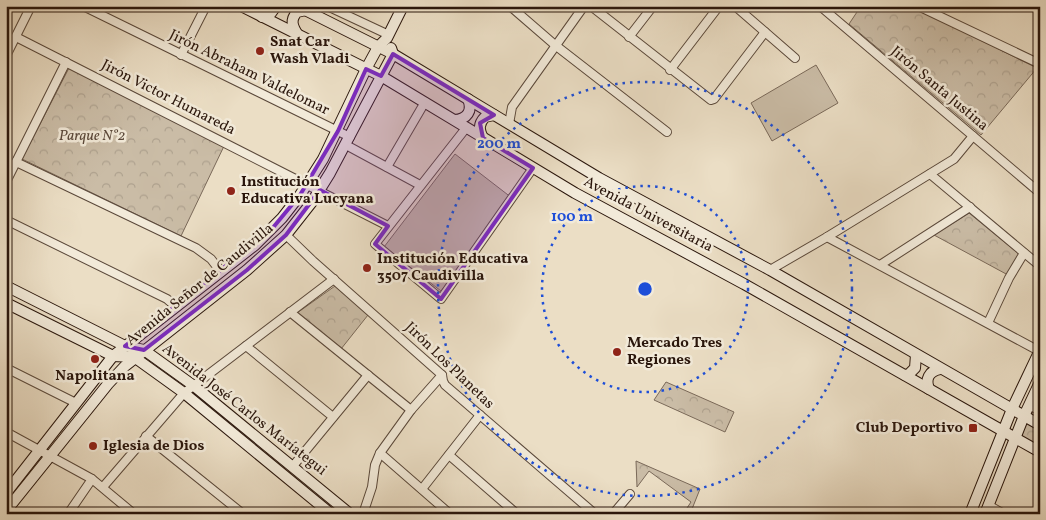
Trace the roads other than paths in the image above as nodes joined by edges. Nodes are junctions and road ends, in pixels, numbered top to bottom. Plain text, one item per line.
1 (31, 6) edge
2 (83, 6) edge
3 (206, 6) edge
4 (241, 6) edge
5 (276, 6) edge
6 (327, 6) edge
7 (403, 6) edge
8 (510, 6) edge
9 (584, 6) edge
10 (591, 6) edge
11 (653, 6) edge
12 (719, 6) edge
13 (735, 6) edge
14 (820, 6) edge
15 (918, 6) edge
16 (302, 8) edge
17 (262, 16) junction
18 (765, 32) junction
19 (298, 34) junction
20 (16, 37) junction
21 (388, 37) junction
22 (629, 37) junction
23 (555, 45) junction
24 (378, 47) junction
25 (393, 54) junction
26 (181, 55) junction
27 (6, 56) edge
28 (796, 58) dead end
29 (66, 62) junction
30 (1040, 64) edge
31 (366, 69) junction
32 (670, 70) junction
33 (381, 76) junction
34 (468, 99) junction
35 (425, 102) junction
36 (494, 115) junction
37 (455, 120) junction
38 (508, 124) junction
39 (466, 128) junction
40 (338, 131) junction
41 (667, 132) dead end
42 (973, 136) junction
43 (483, 138) junction
44 (346, 145) junction
45 (330, 148) junction
46 (16, 162) junction
47 (387, 167) junction
48 (533, 168) junction
49 (930, 174) junction
50 (6, 182) edge
51 (308, 184) junction
52 (420, 185) junction
53 (320, 190) junction
54 (1040, 193) edge
55 (970, 207) junction
56 (6, 220) edge
57 (388, 226) junction
58 (286, 235) junction
59 (827, 237) junction
60 (1024, 253) junction
61 (880, 265) junction
62 (1040, 266) edge
63 (770, 270) junction
64 (221, 272) junction
65 (334, 279) junction
66 (6, 286) edge
67 (6, 302) edge
68 (176, 307) junction
69 (290, 312) junction
70 (988, 323) junction
71 (125, 346) junction
72 (246, 346) junction
73 (144, 350) junction
74 (1040, 351) edge
75 (916, 355) junction
76 (113, 356) junction
77 (134, 357) junction
78 (6, 368) edge
79 (940, 368) junction
80 (368, 375) junction
81 (442, 375) junction
82 (905, 376) junction
83 (1040, 382) edge
84 (194, 386) junction
85 (930, 389) junction
86 (184, 393) junction
87 (76, 403) junction
88 (1029, 405) junction
89 (1012, 409) junction
90 (411, 410) junction
91 (1040, 411) edge
92 (480, 415) junction
93 (1024, 416) junction
94 (334, 417) junction
95 (1040, 425) edge
96 (6, 432) edge
97 (1003, 432) junction
98 (146, 436) junction
99 (1015, 439) junction
100 (40, 450) junction
101 (1040, 452) edge
102 (380, 453) junction
103 (449, 454) junction
104 (51, 455) junction
105 (293, 466) junction
106 (92, 479) junction
107 (103, 487) junction
108 (422, 489) junction
109 (6, 492) edge
110 (630, 494) dead end
111 (986, 509) edge
112 (6, 511) edge
113 (131, 512) edge
114 (68, 514) edge
115 (243, 514) edge
116 (331, 514) edge
117 (350, 514) edge
118 (363, 514) edge
119 (450, 514) edge
120 (517, 514) edge
121 (595, 514) edge
122 (612, 514) edge
123 (970, 514) edge
124 (1004, 514) edge

1 - 20 street
2 - 26 street, Jirón Abraham Valdelomar
3 - 26 street
4 - 17 main road, Avenida Universitaria
5 - 17 main road
6 - 21 street
7 - 21 main road, Avenida Señor de Caudivilla
8 - 23 street
9 - 23 street
10 - 22 street
11 - 22 street
12 - 32 street
13 - 18 street
14 - 42 street, Jirón Santa Justina
15 - 30 street
16 - 19 main road
16 - 24 main road, Avenida Universitaria
17 - 19 main road, Avenida Universitaria
18 - 28 street
18 - 32 street
19 - 31 main road, Avenida Universitaria
20 - 27 street
20 - 29 street, Jirón Victor Humareda
21 - 24 main road, Avenida Señor de Caudivilla
21 - 25 main road
22 - 32 street
23 - 38 street
23 - 41 street
24 - 25 main road, Avenida Universitaria
24 - 31 main road, Avenida Señor de Caudivilla
25 - 33 main road, Avenida Señor de Caudivilla
25 - 34 main road, Avenida Universitaria
26 - 40 street, Jirón Abraham Valdelomar
29 - 46 street
29 - 51 street, Jirón Victor Humareda
31 - 33 main road, Avenida Universitaria
31 - 40 main road, Avenida Señor de Caudivilla
33 - 35 main road, Avenida Universitaria
33 - 44 main road, Avenida Señor de Caudivilla
34 - 36 main road, Avenida Universitaria
34 - 37 main road
35 - 37 main road, Avenida Universitaria
35 - 47 street
36 - 38 main road, Avenida Universitaria
36 - 43 main road
37 - 39 main road, Avenida Universitaria
38 - 63 main road, Avenida Universitaria
39 - 43 main road, Avenida Universitaria
39 - 52 street
40 - 44 street, Jirón Abraham Valdelomar
40 - 45 main road, Avenida Señor de Caudivilla
42 - 49 street
42 - 54 street, Jirón Santa Justina
43 - 48 main road, Avenida Universitaria
44 - 45 main road
44 - 47 street, Jirón Abraham Valdelomar
44 - 53 main road, Avenida Señor de Caudivilla
45 - 51 main road, Avenida Señor de Caudivilla
46 - 50 street
46 - 64 street
47 - 52 street, Jirón Abraham Valdelomar
48 - 57 street
48 - 82 main road, Avenida Universitaria
49 - 55 street
49 - 59 street
51 - 53 street, Jirón Victor Humareda
51 - 64 main road, Avenida Señor de Caudivilla
52 - 57 street
53 - 57 street, Jirón Victor Humareda
53 - 58 main road, Avenida Señor de Caudivilla
55 - 60 street
55 - 61 street
56 - 68 street
58 - 65 street, Jirón Los Planetas
58 - 73 main road, Avenida Señor de Caudivilla
59 - 61 street
59 - 63 street
60 - 62 street
60 - 70 street
61 - 70 street
63 - 75 main road, Avenida Universitaria
64 - 68 main road, Avenida Señor de Caudivilla
65 - 69 street
65 - 81 street, Jirón Los Planetas
66 - 71 main road, Avenida José Carlos Maríategui
67 - 76 main road
68 - 71 main road, Avenida Señor de Caudivilla
69 - 72 street
69 - 80 street
70 - 74 street
71 - 73 main road, Avenida José Carlos Maríategui
71 - 76 main road, Avenida Señor de Caudivilla
72 - 84 street
72 - 94 street
73 - 77 main road, Avenida Señor de Caudivilla
73 - 84 main road, Avenida José Carlos Maríategui
74 - 89 main road
75 - 79 main road, Avenida Universitaria
75 - 82 main road
76 - 77 main road
76 - 87 main road, Avenida Señor de Caudivilla
77 - 86 main road, Avenida José Carlos Maríategui
77 - 104 main road, Avenida Señor de Caudivilla
78 - 87 street
79 - 85 main road
79 - 89 main road, Avenida Universitaria
80 - 90 street
80 - 94 street
81 - 90 street
81 - 92 street, Jirón Los Planetas
82 - 85 main road, Avenida Universitaria
83 - 88 main road
84 - 86 street
84 - 105 main road, Avenida José Carlos Maríategui
85 - 97 main road, Avenida Universitaria
86 - 98 street
86 - 116 main road, Avenida José Carlos Maríategui
87 - 100 main road, Avenida Señor de Caudivilla
88 - 91 street
88 - 93 main road
89 - 93 main road, Avenida Universitaria
89 - 97 main road
90 - 102 street
92 - 103 street
92 - 121 street, Jirón Los Planetas
93 - 95 main road, Avenida Universitaria
93 - 99 main road
94 - 105 street
96 - 100 street
97 - 99 main road, Avenida Universitaria
97 - 123 main road
98 - 107 street
98 - 115 street
99 - 101 main road, Avenida Universitaria
99 - 111 main road
100 - 104 street
100 - 109 main road, Avenida Señor de Caudivilla
102 - 108 street
102 - 118 street
103 - 108 street
103 - 120 street
104 - 106 street
104 - 112 main road, Avenida Señor de Caudivilla
105 - 117 main road, Avenida José Carlos Maríategui
106 - 107 street
106 - 114 street
107 - 113 street
108 - 119 street
110 - 122 street
111 - 124 street

